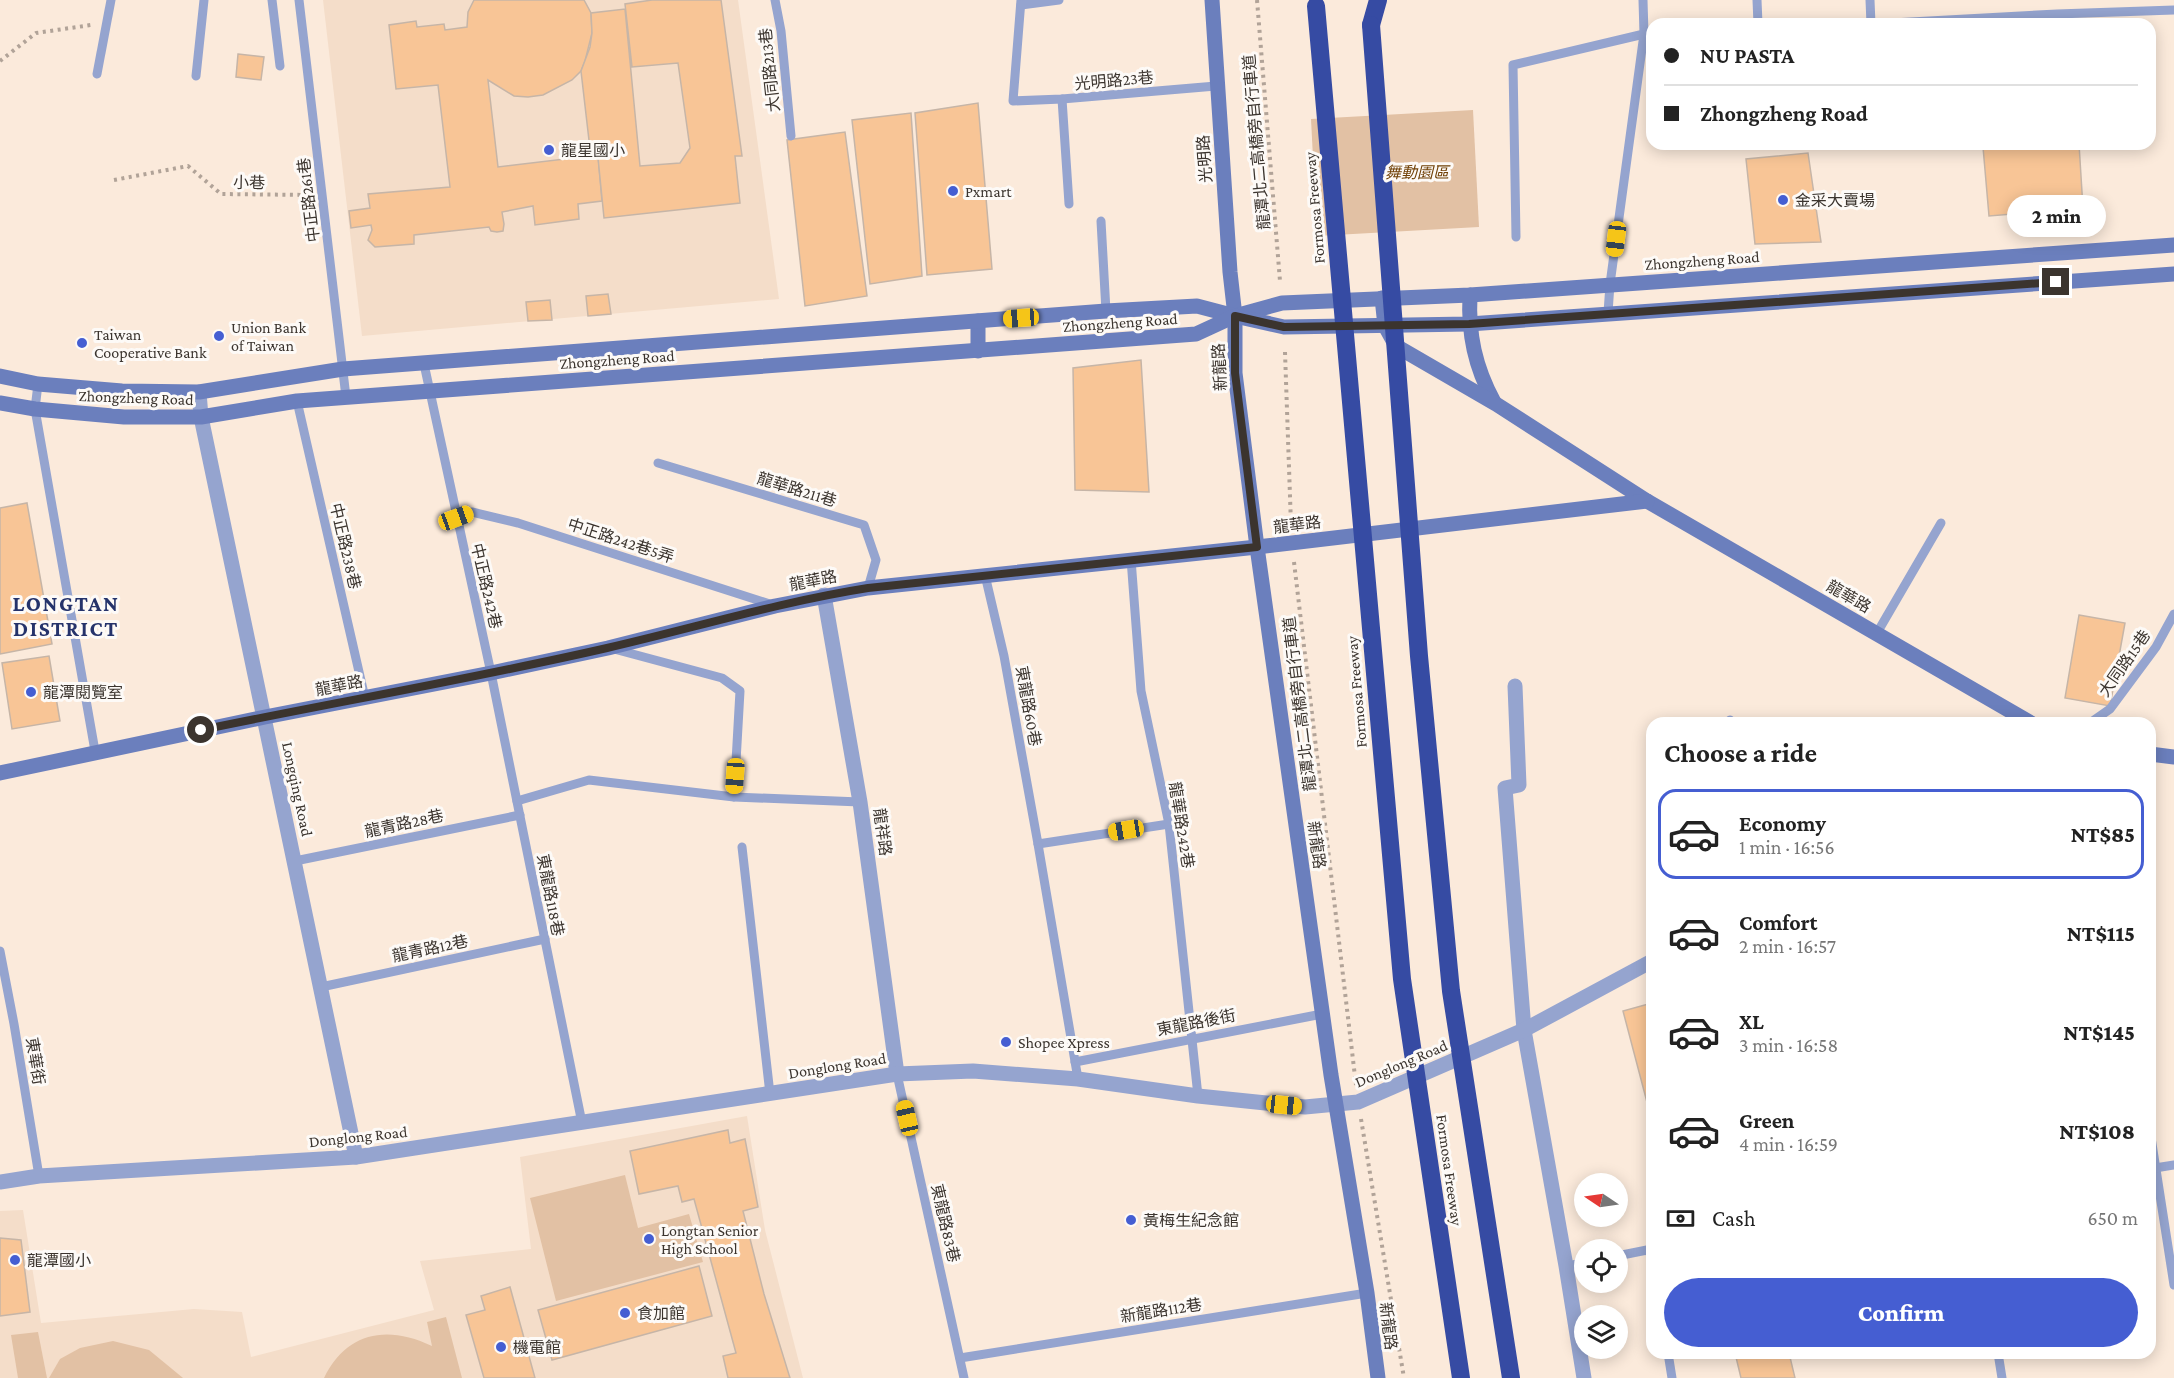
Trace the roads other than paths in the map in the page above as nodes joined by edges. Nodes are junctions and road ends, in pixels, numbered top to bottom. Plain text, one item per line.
1 (111, 0) edge
2 (204, 0) edge
3 (272, 0) edge
4 (299, 0) edge
5 (776, 0) edge
6 (1059, 0) edge
7 (1212, 0) edge
8 (1370, 0) edge
9 (1378, 0) edge
10 (1643, 0) edge
11 (1757, 0) edge
12 (1870, 0) edge
13 (1021, 2) edge
14 (1316, 2) edge
15 (2174, 10) edge
16 (1758, 18) edge
17 (1872, 18) edge
18 (1983, 18) edge
19 (1646, 20) edge
20 (1371, 25) junction
21 (1646, 34) edge
22 (1646, 47) edge
23 (280, 66) dead end
24 (97, 74) dead end
25 (196, 76) dead end
26 (1216, 86) junction
27 (1062, 99) junction
28 (792, 136) dead end
29 (1069, 204) dead end
30 (1101, 221) dead end
31 (1516, 237) dead end
32 (2174, 245) edge
33 (2174, 274) edge
34 (1610, 284) junction
35 (1470, 295) junction
36 (1382, 298) junction
37 (1106, 311) junction
38 (1608, 313) junction
39 (1235, 316) junction
40 (978, 321) junction
41 (1469, 324) junction
42 (1385, 326) junction
43 (978, 351) junction
44 (424, 364) junction
45 (343, 369) junction
46 (0, 376) edge
47 (38, 384) junction
48 (429, 391) junction
49 (200, 392) junction
50 (346, 397) junction
51 (297, 400) junction
52 (0, 403) edge
53 (1496, 404) junction
54 (35, 409) junction
55 (201, 417) junction
56 (657, 463) dead end
57 (1647, 501) junction
58 (456, 518) junction
59 (1941, 523) dead end
60 (1257, 547) junction
61 (1131, 559) junction
62 (985, 575) junction
63 (868, 588) junction
64 (824, 595) junction
65 (775, 606) junction
66 (2174, 614) edge
67 (1877, 633) junction
68 (608, 648) junction
69 (491, 674) junction
70 (1515, 686) dead end
71 (365, 698) junction
72 (264, 717) junction
73 (2021, 717) edge
74 (2099, 717) edge
75 (95, 751) junction
76 (2156, 755) edge
77 (2174, 757) edge
78 (0, 773) edge
79 (734, 797) junction
80 (517, 801) junction
81 (860, 802) junction
82 (520, 814) junction
83 (1169, 824) junction
84 (1038, 844) junction
85 (742, 847) dead end
86 (295, 861) junction
87 (545, 939) junction
88 (0, 951) edge
89 (1646, 964) edge
90 (321, 987) junction
91 (1322, 1014) junction
92 (1524, 1030) junction
93 (1193, 1038) junction
94 (1075, 1062) junction
95 (897, 1074) junction
96 (1077, 1079) junction
97 (770, 1094) junction
98 (1198, 1096) junction
99 (1336, 1103) junction
100 (582, 1123) junction
101 (356, 1157) junction
102 (2174, 1165) edge
103 (2156, 1168) joint
104 (39, 1176) junction
105 (0, 1182) edge
106 (1646, 1250) edge
107 (1628, 1254) edge
108 (1574, 1265) edge
109 (1566, 1266) junction
110 (2174, 1285) edge
111 (1367, 1293) junction
112 (960, 1358) junction
113 (1669, 1359) edge
114 (1999, 1359) edge
115 (964, 1378) edge
116 (1378, 1378) edge
117 (1461, 1378) edge
118 (1511, 1378) edge
119 (1584, 1378) edge
120 (1672, 1378) edge
121 (2002, 1378) edge

1 - 24 lane
2 - 25 lane
3 - 23 lane
4 - 45 lane, 中正路261巷
5 - 28 lane, 大同路213巷
6 - 13 lane
7 - 26 main road, 光明路
8 - 20 highway, Formosa Freeway
9 - 20 highway
10 - 19 lane
11 - 16 lane
12 - 17 lane
13 - 27 lane, 光明路23巷
14 - 117 highway, Formosa Freeway, bridge
15 - 18 lane
20 - 118 highway, Formosa Freeway, bridge
21 - 31 lane
22 - 34 lane
26 - 27 lane, 光明路23巷
26 - 39 main road, 光明路
27 - 29 lane
30 - 37 lane
32 - 34 main road, Zhongzheng Road
33 - 38 main road, Zhongzheng Road
34 - 35 main road, Zhongzheng Road
34 - 38 lane
35 - 36 main road, Zhongzheng Road
35 - 41 main road, 龍華路
36 - 39 main road, Zhongzheng Road
36 - 42 main road, 龍華路
37 - 39 main road, Zhongzheng Road
37 - 40 main road, Zhongzheng Road
38 - 41 main road, Zhongzheng Road
39 - 42 main road, Zhongzheng Road
39 - 43 main road, Zhongzheng Road
39 - 60 main road, 新龍路
40 - 43 main road
40 - 44 main road, Zhongzheng Road
41 - 42 main road, Zhongzheng Road
41 - 53 main road, 龍華路
42 - 53 main road, 龍華路
43 - 48 main road, Zhongzheng Road
44 - 45 main road, Zhongzheng Road
44 - 48 lane, 中正路242巷
45 - 49 main road, Zhongzheng Road
45 - 50 lane, 中正路261巷
46 - 47 main road, Zhongzheng Road
47 - 49 main road, Zhongzheng Road
47 - 54 lane
48 - 50 main road, Zhongzheng Road
48 - 58 lane, 中正路242巷
49 - 55 street, Longqing Road
50 - 51 main road, Zhongzheng Road
51 - 55 main road, Zhongzheng Road
51 - 71 lane, 中正路238巷
52 - 54 main road, Zhongzheng Road
53 - 57 main road, 龍華路
54 - 55 main road, Zhongzheng Road
54 - 75 lane
55 - 72 street, Longqing Road
56 - 63 lane, 龍華路211巷
57 - 60 main road, 龍華路
57 - 67 main road, 龍華路
58 - 65 lane, 中正路242巷5弄
58 - 69 lane, 中正路242巷
59 - 67 lane
60 - 61 main road, 龍華路
60 - 91 main road, 新龍路
61 - 62 main road, 龍華路
61 - 83 lane, 龍華路242巷
62 - 63 main road, 龍華路
62 - 84 lane, 東龍路60巷
63 - 64 main road, 龍華路
64 - 65 main road, 龍華路
64 - 81 street, 龍祥路
65 - 68 main road, 龍華路
66 - 74 lane, 大同路15巷
67 - 73 main road, 龍華路
68 - 69 main road, 龍華路
68 - 79 lane
69 - 71 main road, 龍華路
69 - 80 lane, 東龍路118巷
70 - 92 street
71 - 72 main road, 龍華路
72 - 75 main road, 龍華路
72 - 86 street, Longqing Road
75 - 78 main road, 龍華路
76 - 77 main road
79 - 80 lane
79 - 81 lane
80 - 82 lane, 東龍路118巷
81 - 95 street, 龍祥路
82 - 86 lane, 龍青路28巷
82 - 87 lane, 東龍路118巷
83 - 84 lane
83 - 93 lane, 龍華路242巷
84 - 94 lane, 東龍路60巷
85 - 97 lane
86 - 90 street, Longqing Road
87 - 90 lane, 龍青路12巷
87 - 100 lane, 東龍路118巷
88 - 104 lane, 東華街
89 - 92 street, Donglong Road
90 - 101 street, Longqing Road
91 - 93 lane, 東龍路後街
91 - 99 main road, 新龍路
92 - 99 street, Donglong Road
92 - 109 street
93 - 94 lane, 東龍路後街
93 - 98 lane, 龍華路242巷
94 - 96 lane, 東龍路60巷
95 - 96 street, Donglong Road
95 - 97 street, Donglong Road
95 - 112 lane, 東龍路83巷
96 - 98 street, Donglong Road
97 - 100 street, Donglong Road
98 - 99 street, Donglong Road
99 - 111 main road, 新龍路
100 - 101 street, Donglong Road
101 - 104 street, Donglong Road
102 - 103 lane
103 - 110 lane
104 - 105 street, Donglong Road
106 - 107 lane
108 - 109 lane
109 - 119 street
111 - 112 lane, 新龍路112巷
111 - 116 main road, 新龍路
112 - 115 lane, 東龍路83巷
113 - 120 lane
114 - 121 lane

